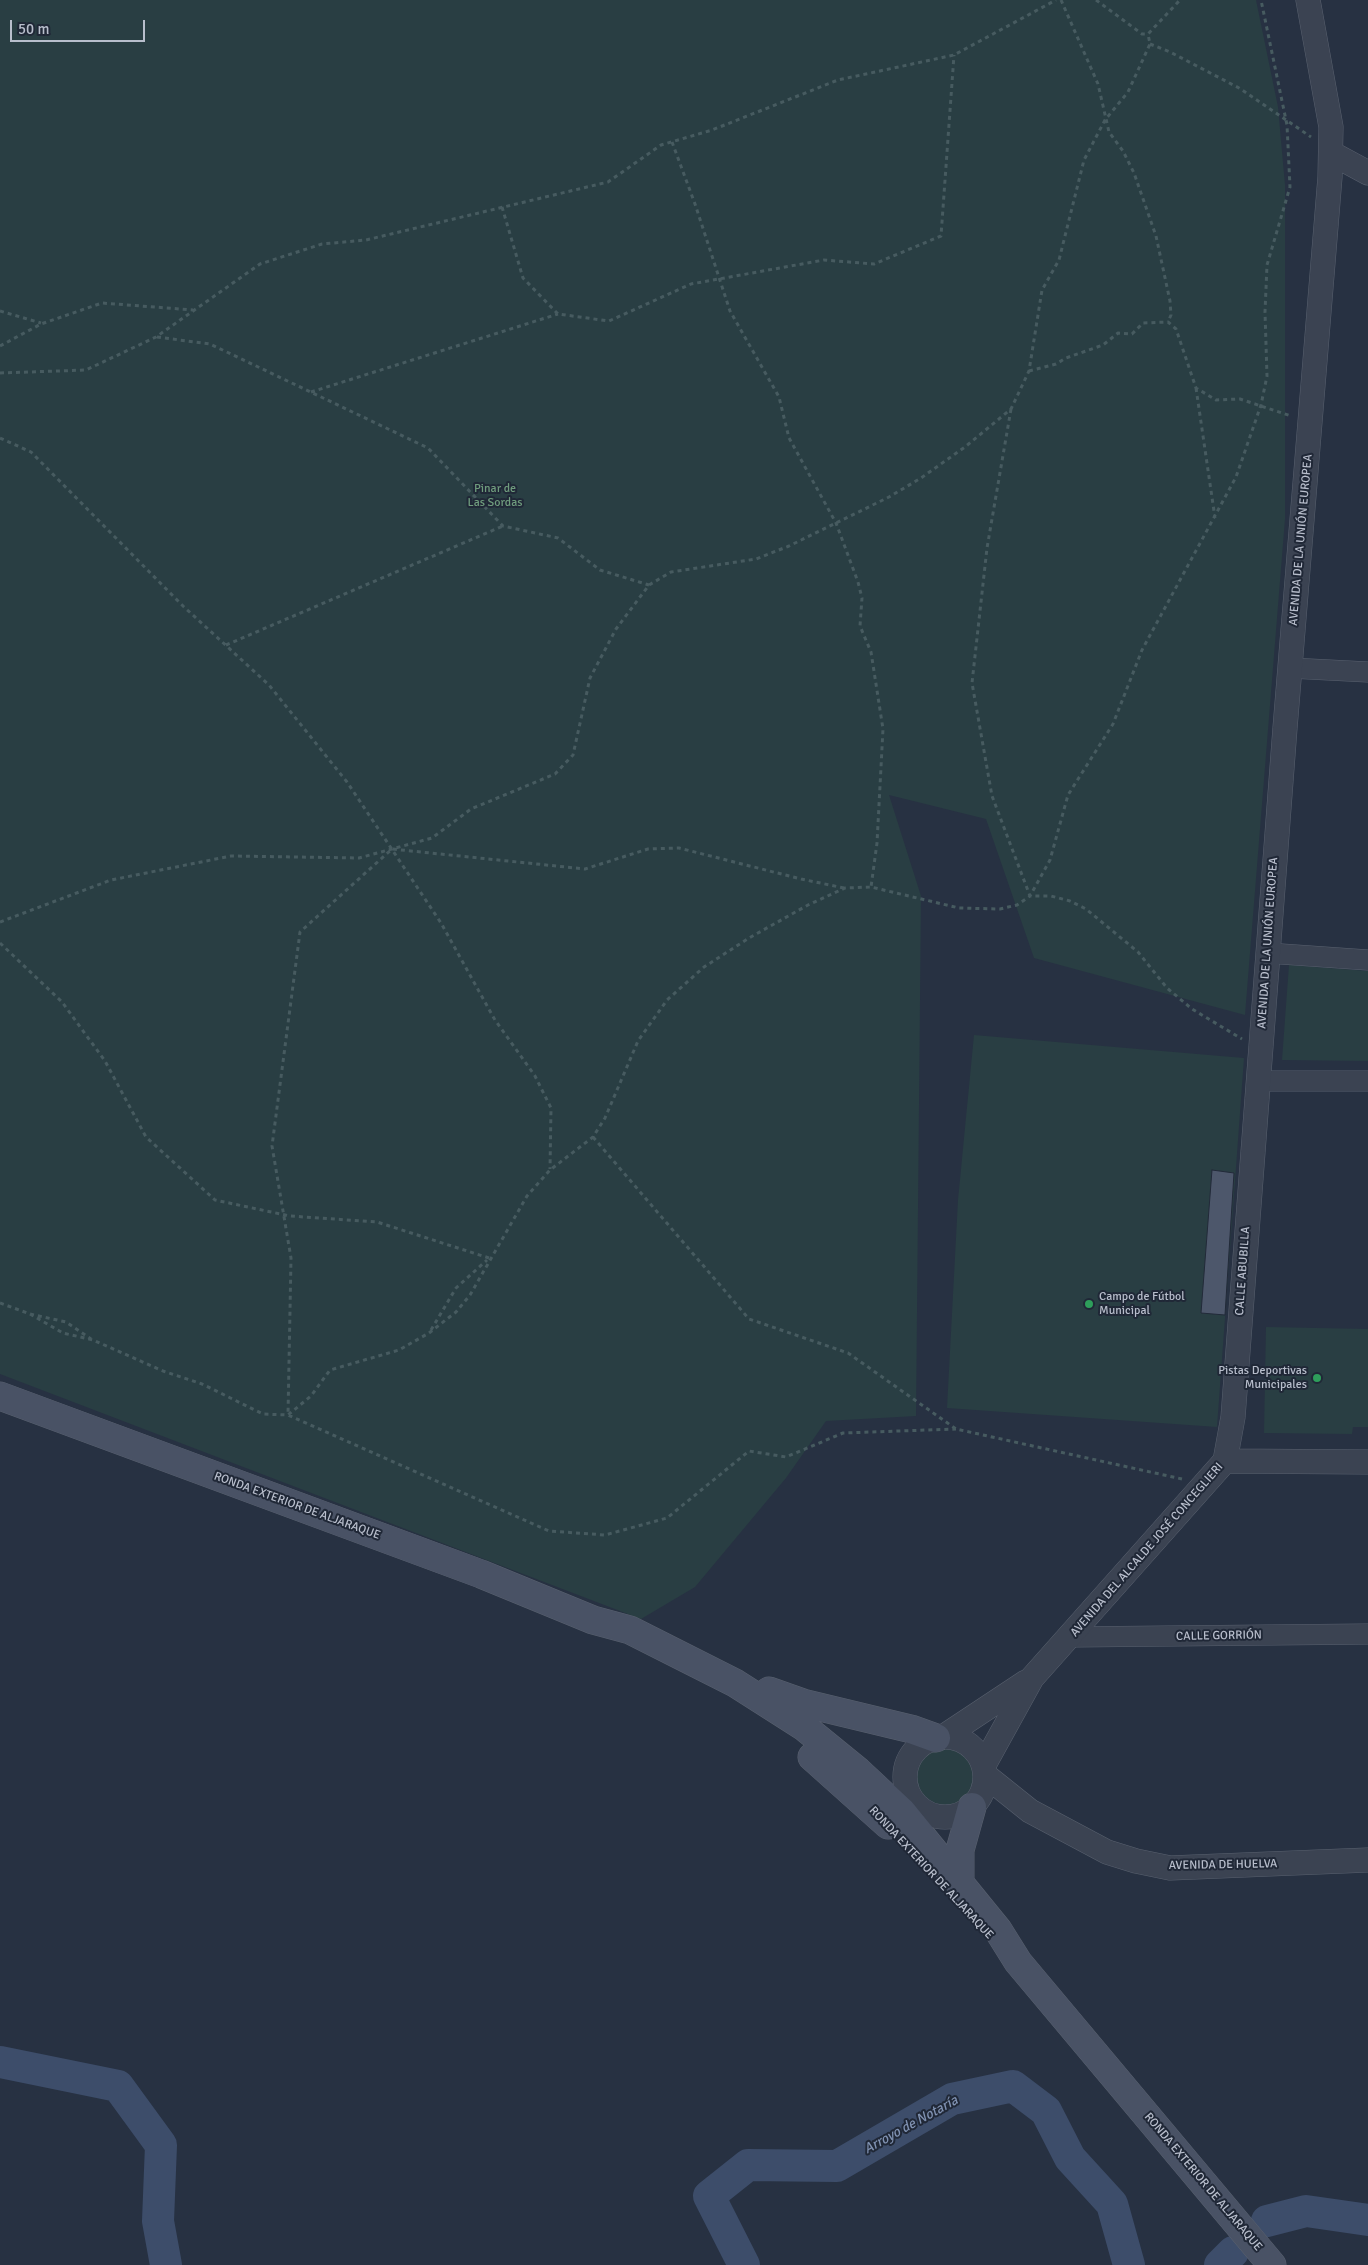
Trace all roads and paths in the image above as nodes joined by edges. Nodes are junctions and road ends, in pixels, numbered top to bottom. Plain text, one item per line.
1 (1056, 0) edge
2 (1061, 0) edge
3 (1096, 0) edge
4 (1180, 0) edge
5 (1261, 0) edge
6 (1308, 0) edge
7 (1148, 34) junction
8 (1150, 44) junction
9 (954, 55) junction
10 (1105, 120) junction
11 (1286, 120) junction
12 (672, 142) junction
13 (1331, 152) junction
14 (1368, 173) edge
15 (502, 208) junction
16 (720, 279) junction
17 (194, 310) junction
18 (0, 311) edge
19 (558, 314) junction
20 (1168, 322) junction
21 (41, 324) junction
22 (156, 337) junction
23 (0, 346) edge
24 (1028, 372) junction
25 (0, 373) edge
26 (1196, 388) junction
27 (311, 392) junction
28 (1262, 405) junction
29 (1011, 409) junction
30 (1312, 416) junction
31 (0, 438) edge
32 (1215, 518) junction
33 (836, 523) junction
34 (503, 526) junction
35 (649, 586) junction
36 (226, 645) junction
37 (1290, 668) junction
38 (1368, 672) edge
39 (392, 849) junction
40 (871, 887) junction
41 (845, 888) junction
42 (1030, 896) junction
43 (0, 922) edge
44 (0, 943) edge
45 (1268, 953) junction
46 (1368, 960) edge
47 (1247, 1042) dead end
48 (1258, 1081) junction
49 (1368, 1081) edge
50 (593, 1137) junction
51 (550, 1170) junction
52 (284, 1215) junction
53 (489, 1258) junction
54 (0, 1303) edge
55 (30, 1314) junction
56 (429, 1333) junction
57 (93, 1340) junction
58 (0, 1396) edge
59 (288, 1415) junction
60 (956, 1429) junction
61 (1225, 1461) junction
62 (1368, 1462) edge
63 (1205, 1484) junction
64 (593, 1620) junction
65 (1368, 1634) edge
66 (1070, 1637) junction
67 (1032, 1678) junction
68 (735, 1683) junction
69 (939, 1737) junction
70 (828, 1770) junction
71 (985, 1770) junction
72 (973, 1805) junction
73 (909, 1808) junction
74 (1030, 1811) junction
75 (919, 1858) junction
76 (1368, 1860) edge
77 (960, 1882) junction
78 (1018, 1962) junction
79 (1272, 2265) edge

1 - 9 path
2 - 10 path
3 - 7 path
4 - 7 path
5 - 11 path
6 - 13 street, AVENIDA DE LA UNIÓN EUROPEA
7 - 8 path
8 - 10 path
8 - 11 path
9 - 12 path
9 - 16 path
10 - 20 path
10 - 24 path
11 - 13 path
11 - 28 path
12 - 15 path
12 - 16 path
13 - 14 street
13 - 30 street, AVENIDA DE LA UNIÓN EUROPEA
15 - 17 path
15 - 19 path
16 - 19 path
16 - 33 path
17 - 21 path
17 - 22 path
18 - 21 path
19 - 27 path
20 - 24 path
20 - 26 path
21 - 23 path
22 - 25 path
22 - 27 path
24 - 29 path
26 - 28 path
26 - 32 path
27 - 34 path
28 - 30 path
28 - 32 path
29 - 33 path
29 - 42 path
30 - 37 street, AVENIDA DE LA UNIÓN EUROPEA
31 - 36 path
32 - 42 path
33 - 35 path
33 - 40 path
34 - 35 path
34 - 36 path
35 - 39 path
36 - 39 path
37 - 38 street
37 - 45 street, AVENIDA DE LA UNIÓN EUROPEA
39 - 41 path
39 - 43 path
39 - 51 path
39 - 52 path
40 - 41 path
40 - 42 path
41 - 50 path
42 - 47 path
44 - 52 path
45 - 46 street
45 - 48 street, AVENIDA DE LA UNIÓN EUROPEA
48 - 49 street
48 - 61 street, CALLE ABUBILLA
50 - 51 path
50 - 60 path
51 - 53 path
52 - 53 path
52 - 59 path
53 - 56 path
53 - 56 path
54 - 55 path
55 - 57 path
55 - 57 path
56 - 59 path
57 - 59 path
58 - 64 main road, RONDA EXTERIOR DE ALJARAQUE
59 - 60 path
60 - 63 path
61 - 62 street, AVENIDA DEL ALCALDE JOSÉ CONCEGLIERI
61 - 63 street, AVENIDA DEL ALCALDE JOSÉ CONCEGLIERI
63 - 66 street, AVENIDA DEL ALCALDE JOSÉ CONCEGLIERI
64 - 68 main road, RONDA EXTERIOR DE ALJARAQUE
64 - 70 main road, RONDA EXTERIOR DE ALJARAQUE
65 - 66 street, CALLE GORRIÓN
66 - 67 street, AVENIDA DEL ALCALDE JOSÉ CONCEGLIERI
67 - 69 street, AVENIDA DEL ALCALDE JOSÉ CONCEGLIERI
67 - 71 street, AVENIDA DEL ALCALDE JOSÉ CONCEGLIERI
68 - 69 main road
68 - 73 main road, RONDA EXTERIOR DE ALJARAQUE
69 - 71 street
69 - 73 street
70 - 73 main road
70 - 75 main road, RONDA EXTERIOR DE ALJARAQUE
71 - 72 street
71 - 74 street, AVENIDA DE HUELVA
72 - 73 street
72 - 74 street, AVENIDA DE HUELVA
72 - 77 main road
73 - 75 main road
73 - 77 main road, RONDA EXTERIOR DE ALJARAQUE
74 - 76 street, AVENIDA DE HUELVA
75 - 78 main road, RONDA EXTERIOR DE ALJARAQUE
77 - 78 main road, RONDA EXTERIOR DE ALJARAQUE
78 - 79 main road, RONDA EXTERIOR DE ALJARAQUE

